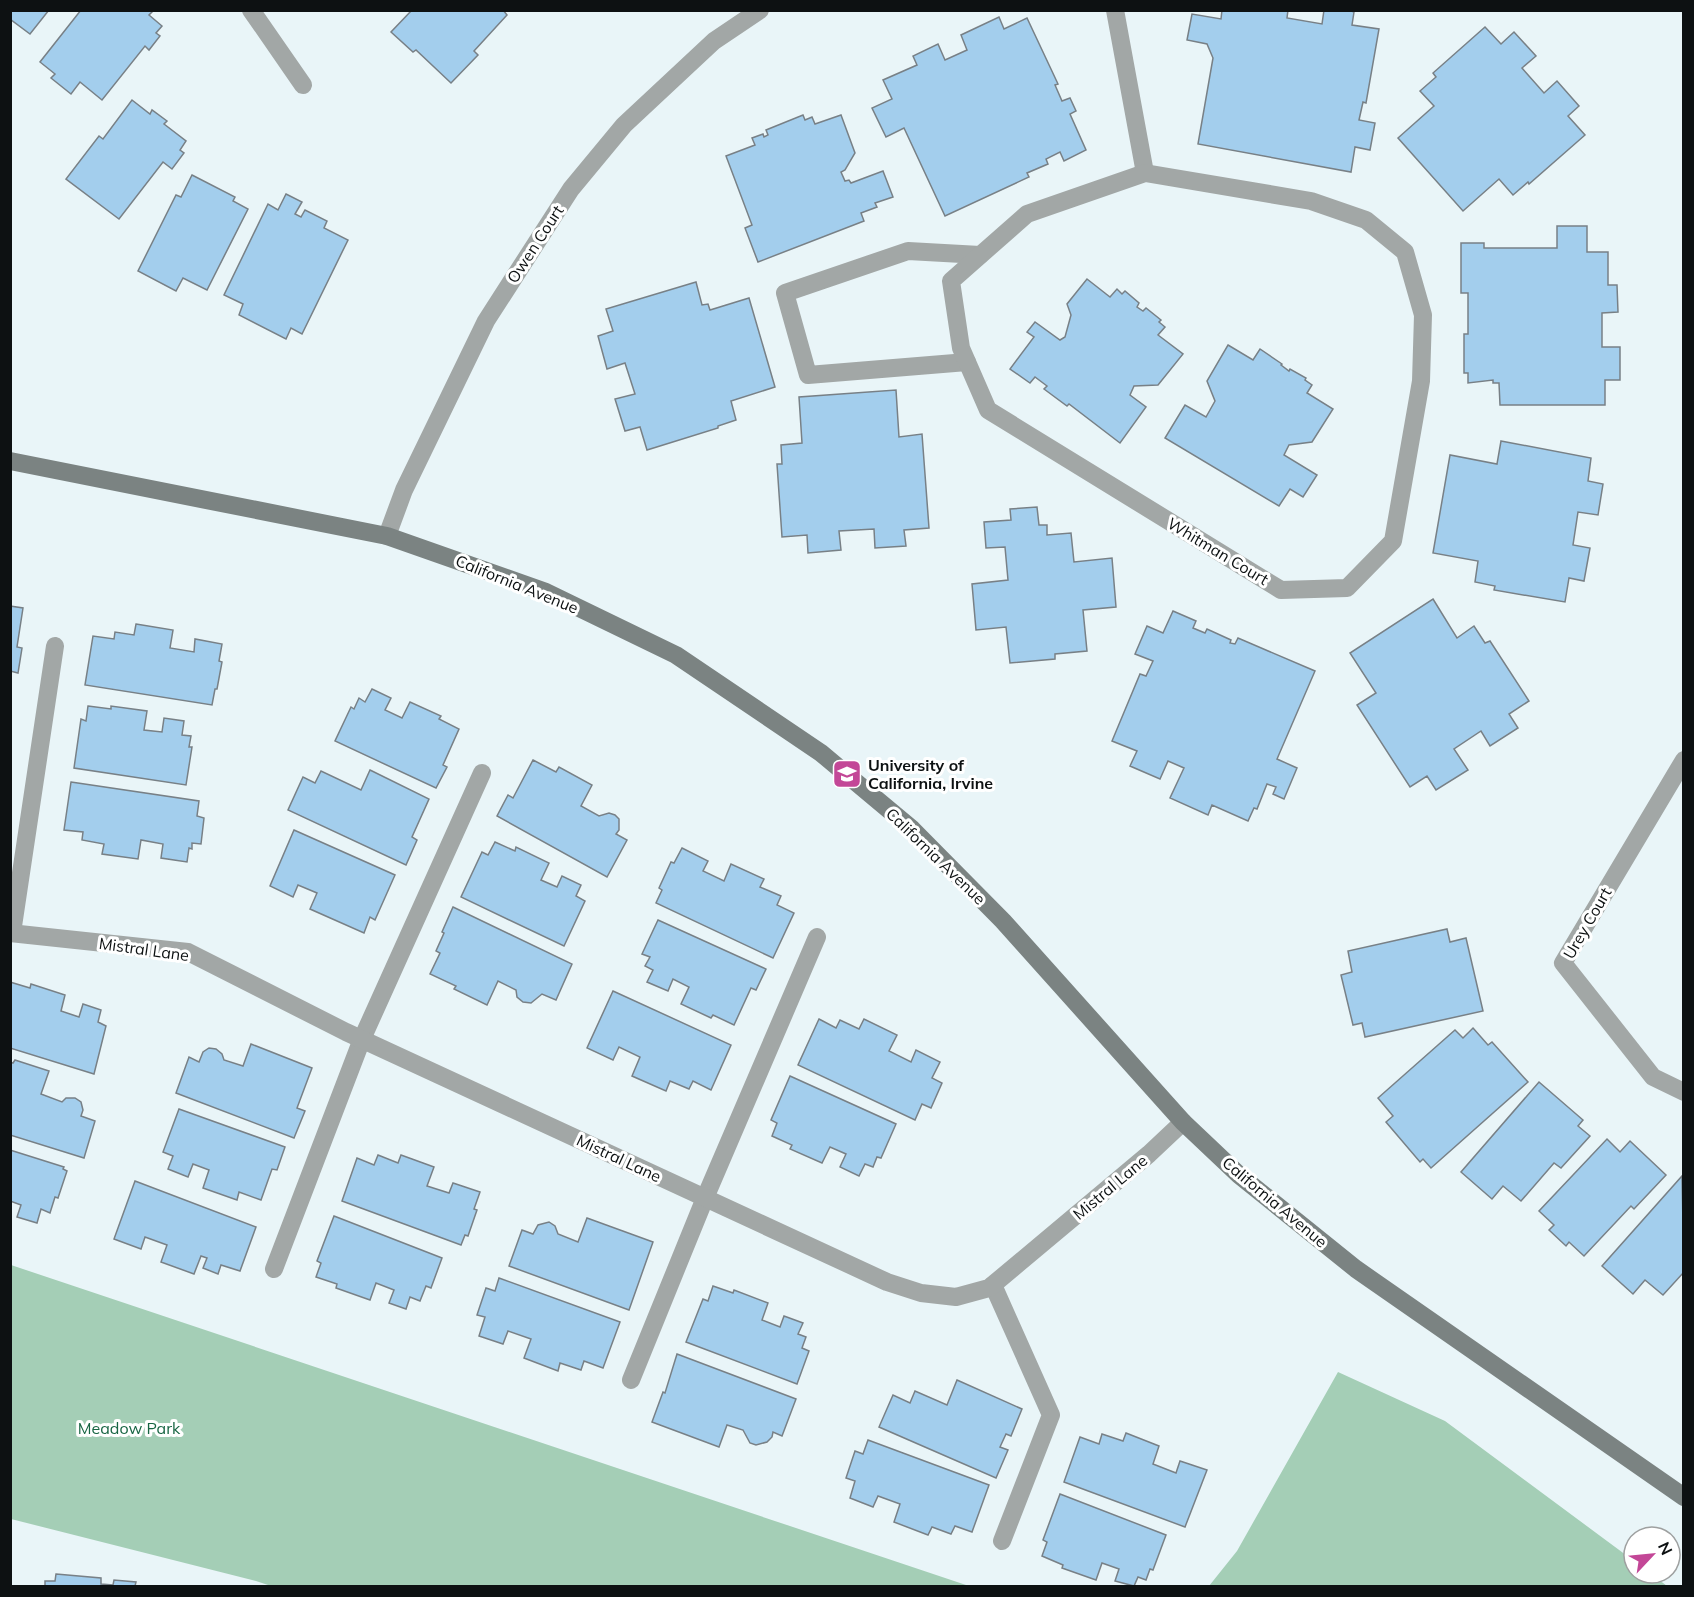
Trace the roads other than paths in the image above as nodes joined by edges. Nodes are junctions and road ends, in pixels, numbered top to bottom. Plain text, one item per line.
1 (251, 10) edge
2 (760, 10) edge
3 (1115, 10) edge
4 (303, 85) dead end
5 (1145, 173) junction
6 (980, 255) junction
7 (967, 362) junction
8 (10, 461) edge
9 (387, 536) junction
10 (55, 646) dead end
11 (1683, 759) edge
12 (482, 773) dead end
13 (11, 933) edge
14 (817, 937) dead end
15 (362, 1039) junction
16 (1683, 1092) edge
17 (1183, 1122) junction
18 (705, 1198) junction
19 (274, 1269) dead end
20 (993, 1285) junction
21 (631, 1380) dead end
22 (1683, 1497) edge
23 (1002, 1541) dead end

1 - 4 street
2 - 9 street, Owen Court
3 - 5 street
5 - 6 street, Whitman Court
5 - 7 street, Whitman Court
6 - 7 street, Whitman Court
6 - 7 street
8 - 9 street, California Avenue
9 - 17 street, California Avenue
10 - 13 street
11 - 16 street, Urey Court
12 - 15 street
13 - 15 street, Mistral Lane
14 - 18 street
15 - 18 street, Mistral Lane
15 - 19 street
17 - 20 street, Mistral Lane
17 - 22 street, California Avenue
18 - 20 street, Mistral Lane
18 - 21 street
20 - 23 street

